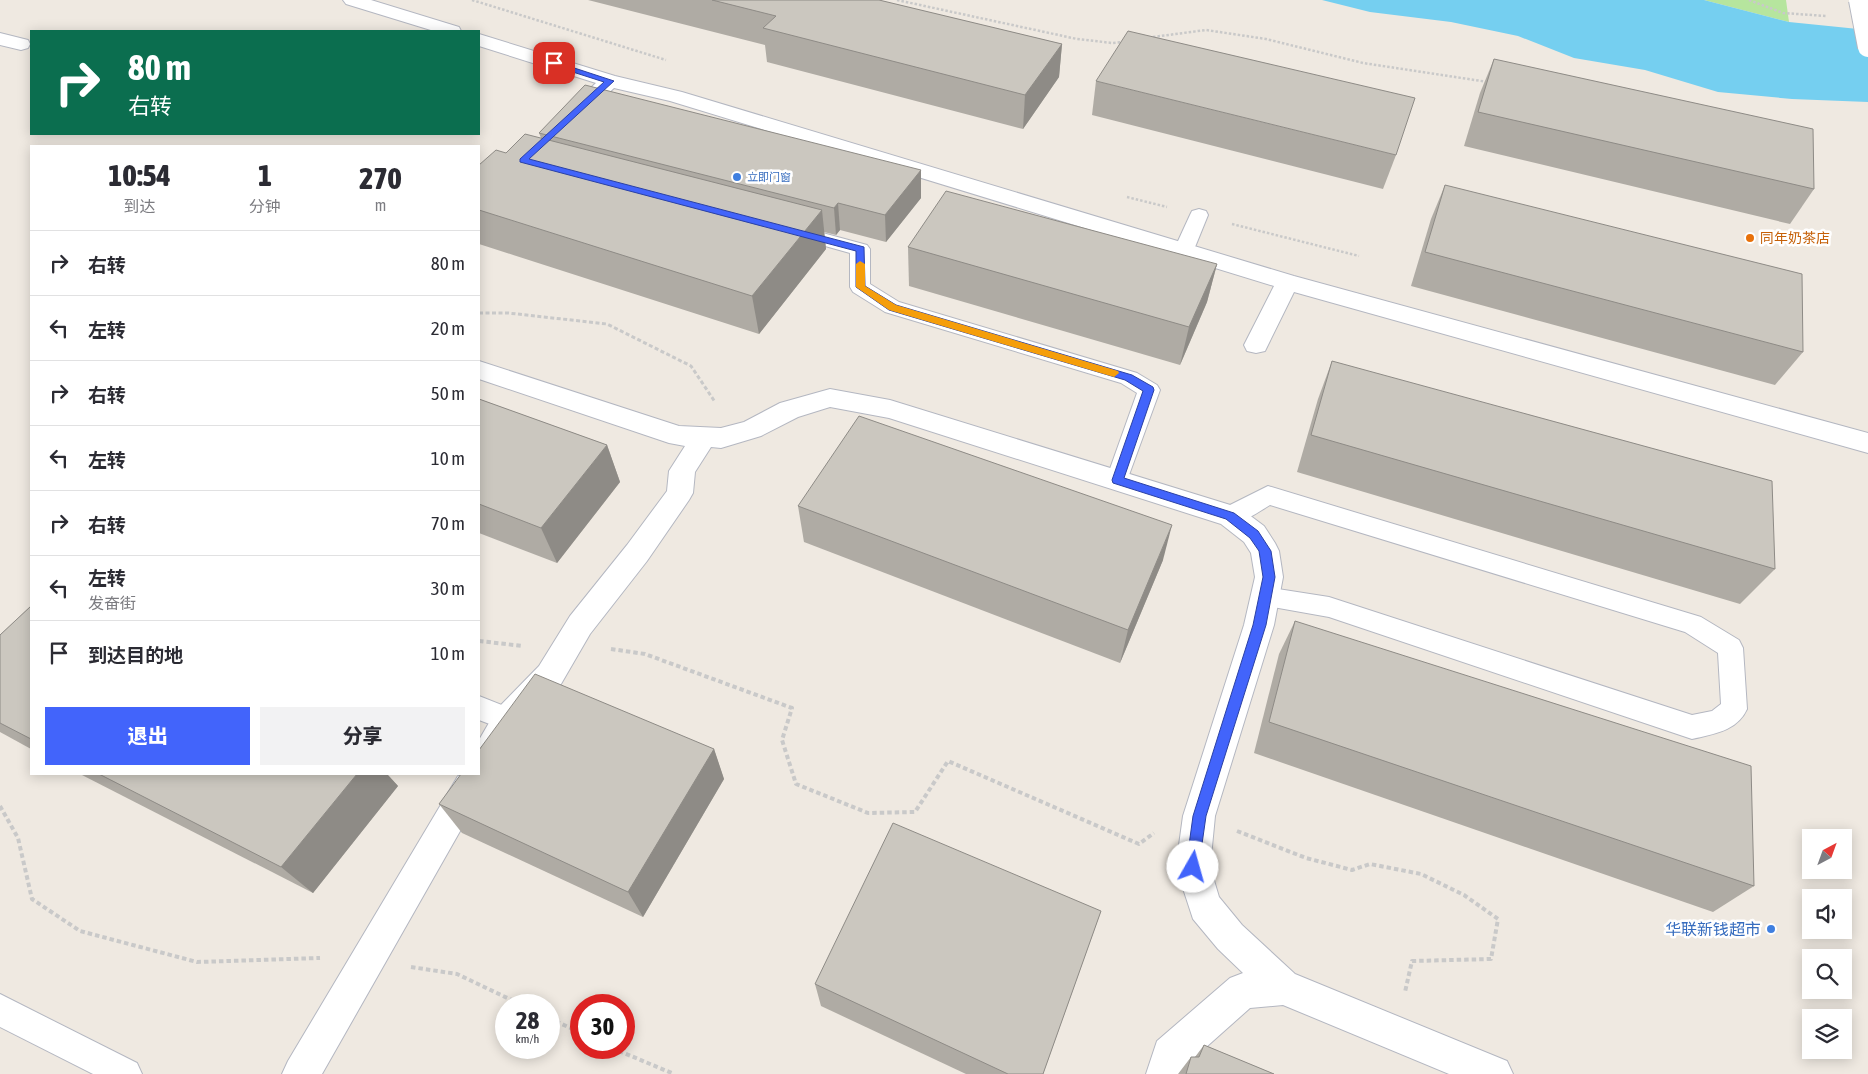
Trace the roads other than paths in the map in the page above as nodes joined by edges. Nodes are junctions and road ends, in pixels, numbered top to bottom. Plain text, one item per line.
1 (352, 0) edge
2 (1859, 0) edge
3 (449, 30) edge
4 (0, 39) edge
5 (480, 40) edge
6 (21, 44) dead end
7 (1868, 47) edge
8 (610, 81) junction
9 (559, 127) edge
10 (1199, 216) dead end
11 (774, 226) edge
12 (1183, 252) junction
13 (1286, 282) junction
14 (1256, 345) dead end
15 (480, 370) edge
16 (713, 438) junction
17 (1868, 444) edge
18 (1117, 480) junction
19 (1230, 516) junction
20 (1265, 597) junction
21 (480, 708) edge
22 (508, 719) junction
23 (480, 767) edge
24 (475, 775) edge
25 (1283, 987) junction
26 (0, 1010) edge
27 (126, 1074) edge
28 (302, 1074) edge
29 (1165, 1074) edge
30 (1494, 1074) edge

1 - 3 street
2 - 7 street, bridge
4 - 6 street
5 - 8 street
8 - 9 street
8 - 12 street
10 - 12 lane
11 - 18 lane
12 - 13 street
13 - 14 street
13 - 17 street
15 - 16 street
16 - 18 street
16 - 22 street
18 - 19 street
19 - 20 street
19 - 20 lane
20 - 25 street
21 - 22 lane
22 - 23 street
24 - 28 street
25 - 29 street
25 - 30 street
26 - 27 lane

